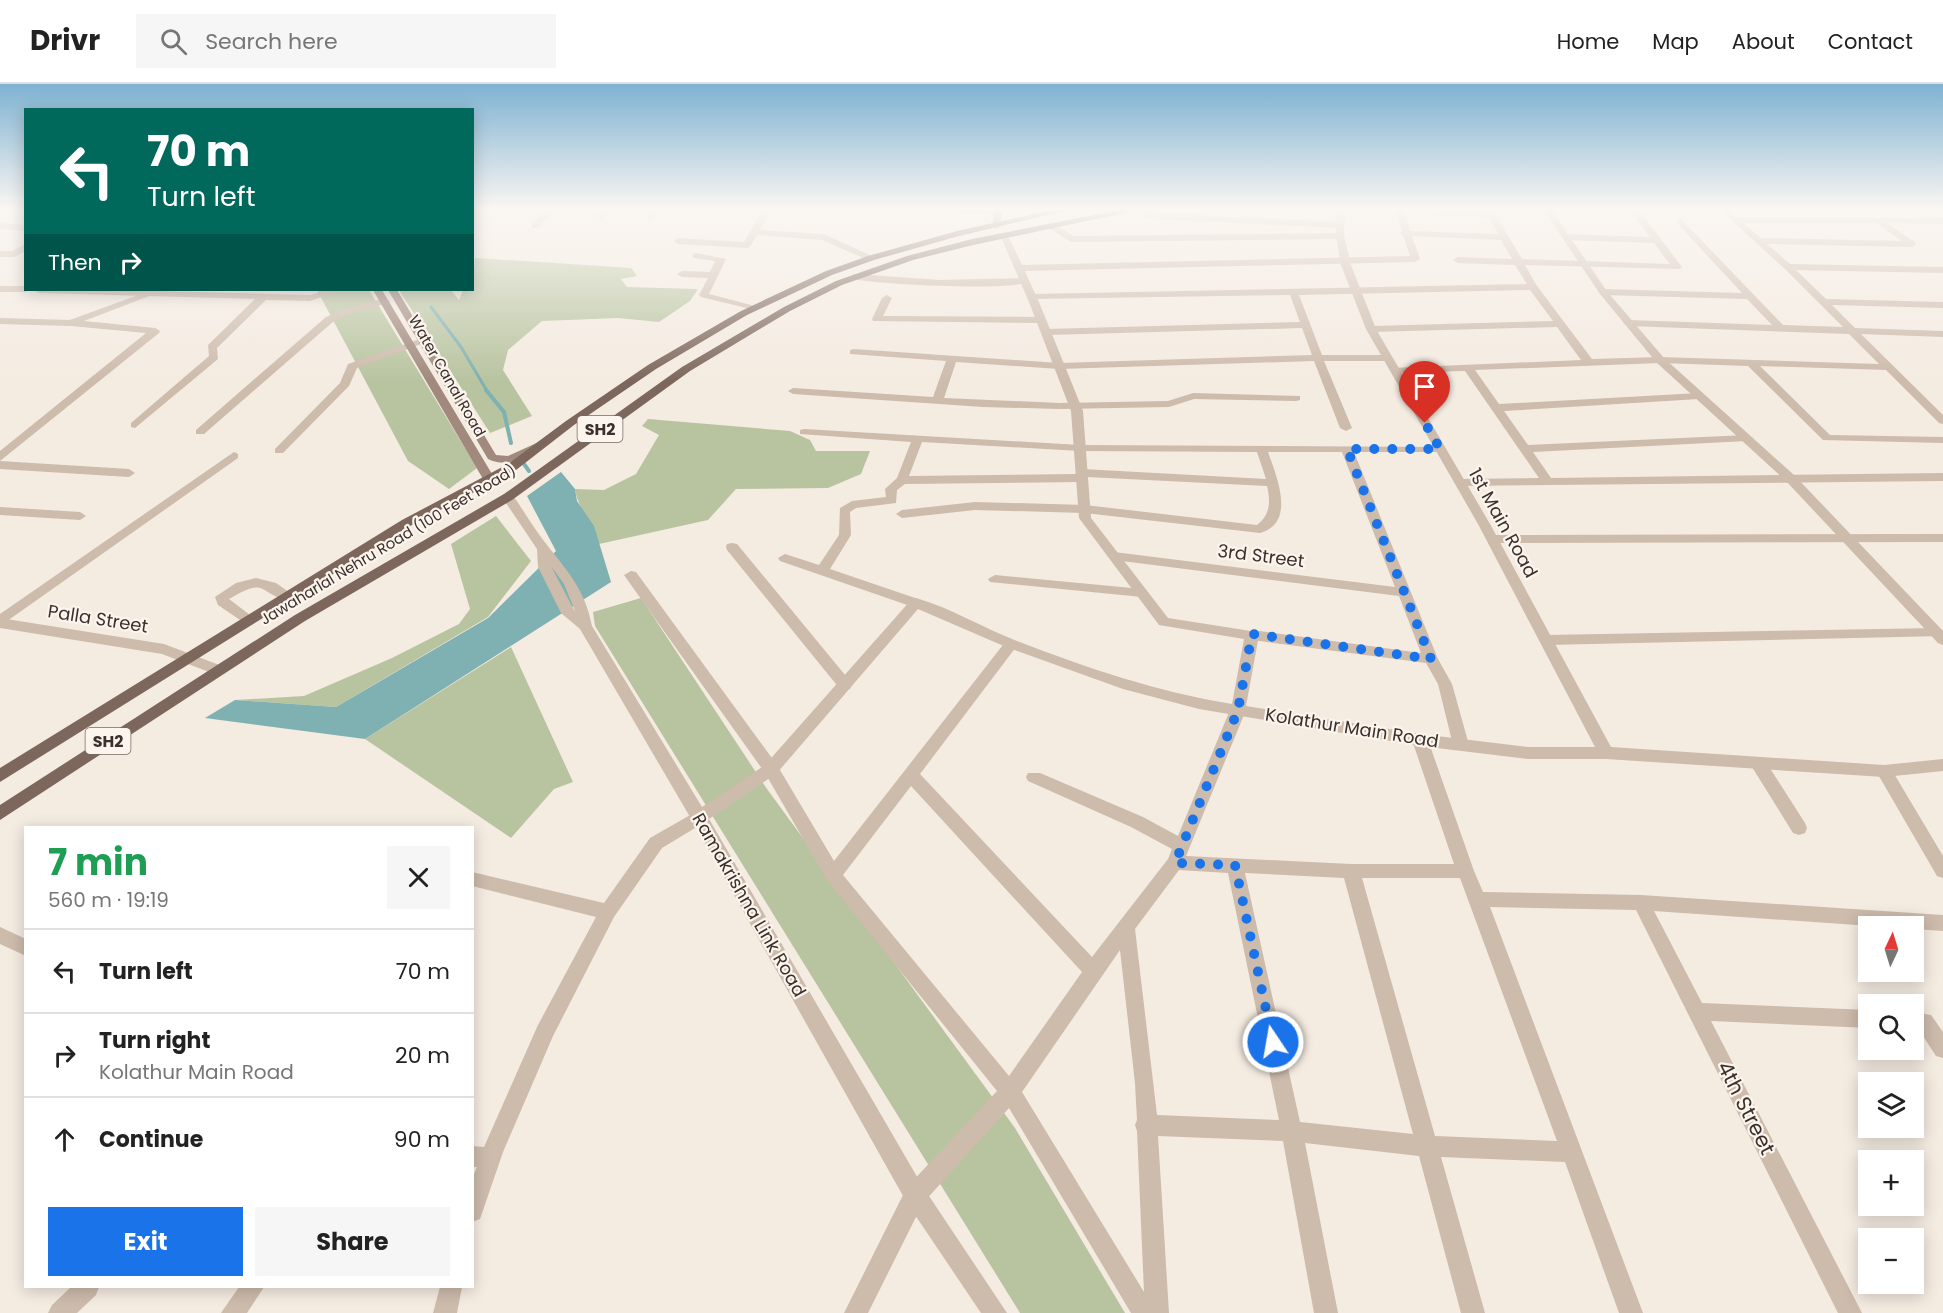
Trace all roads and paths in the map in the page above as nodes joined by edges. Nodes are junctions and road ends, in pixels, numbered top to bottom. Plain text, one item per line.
1 (717, 266) edge
2 (848, 266) edge
3 (886, 266) edge
4 (1079, 266) edge
5 (1348, 266) edge
6 (1522, 266) edge
7 (1584, 266) edge
8 (1662, 266) edge
9 (1677, 266) edge
10 (1722, 266) edge
11 (1788, 267) joint
12 (1020, 268) joint
13 (1943, 270) edge
14 (682, 274) dead end
15 (713, 275) junction
16 (855, 277) junction
17 (1025, 281) junction
18 (1533, 287) junction
19 (0, 288) edge
20 (24, 289) edge
21 (156, 291) edge
22 (334, 291) edge
23 (378, 291) edge
24 (393, 291) edge
25 (1357, 292) junction
26 (1603, 292) junction
27 (1294, 293) junction
28 (1750, 296) junction
29 (263, 297) junction
30 (1032, 297) junction
31 (886, 298) dead end
32 (385, 301) junction
33 (1822, 302) junction
34 (1943, 305) edge
35 (753, 308) junction
36 (0, 321) edge
37 (1041, 321) junction
38 (70, 323) junction
39 (1628, 323) junction
40 (1558, 324) junction
41 (1305, 325) junction
42 (1780, 328) junction
43 (1371, 329) junction
44 (1851, 331) junction
45 (1046, 332) junction
46 (1943, 334) edge
47 (424, 341) junction
48 (412, 345) junction
49 (854, 352) dead end
50 (1318, 358) junction
51 (1387, 358) junction
52 (952, 360) junction
53 (1660, 360) junction
54 (1588, 363) junction
55 (1751, 363) junction
56 (1059, 366) junction
57 (1468, 367) junction
58 (1889, 367) junction
59 (1395, 370) junction
60 (793, 391) dead end
61 (1699, 396) junction
62 (1296, 398) dead end
63 (938, 400) junction
64 (1074, 404) junction
65 (1495, 408) junction
66 (1943, 421) edge
67 (135, 425) dead end
68 (1346, 428) dead end
69 (200, 432) dead end
70 (804, 432) dead end
71 (1747, 438) junction
72 (1943, 440) edge
73 (917, 441) junction
74 (542, 444) junction
75 (1080, 448) junction
76 (1261, 448) junction
77 (1347, 449) junction
78 (1440, 449) junction
79 (1524, 449) junction
80 (279, 451) dead end
81 (234, 456) dead end
82 (0, 457) edge
83 (0, 465) edge
84 (129, 472) dead end
85 (1082, 476) junction
86 (1943, 477) edge
87 (1790, 478) junction
88 (489, 479) junction
89 (902, 480) junction
90 (1546, 480) junction
91 (1272, 483) junction
92 (1460, 483) junction
93 (508, 496) junction
94 (1084, 510) junction
95 (0, 511) edge
96 (902, 514) dead end
97 (80, 516) dead end
98 (1848, 538) junction
99 (1943, 538) edge
100 (1492, 539) junction
101 (732, 547) dead end
102 (1114, 556) junction
103 (785, 558) dead end
104 (551, 565) junction
105 (822, 570) junction
106 (631, 574) dead end
107 (994, 579) dead end
108 (1404, 592) junction
109 (1142, 593) junction
110 (289, 597) junction
111 (916, 603) junction
112 (249, 621) junction
113 (0, 622) edge
114 (585, 626) junction
115 (1252, 634) junction
116 (1940, 636) edge
117 (1547, 640) junction
118 (1011, 644) junction
119 (189, 658) junction
120 (1431, 659) junction
121 (217, 670) junction
122 (845, 685) junction
123 (1238, 710) junction
124 (1420, 740) junction
125 (1461, 745) junction
126 (1606, 753) junction
127 (1758, 763) junction
128 (1943, 765) edge
129 (771, 770) junction
130 (1884, 771) junction
131 (911, 775) junction
132 (0, 776) edge
133 (1034, 777) dead end
134 (0, 813) edge
135 (699, 817) junction
136 (1799, 828) dead end
137 (1179, 855) junction
138 (1235, 865) junction
139 (1942, 870) edge
140 (1351, 871) junction
141 (1465, 871) junction
142 (832, 875) junction
143 (474, 879) edge
144 (1478, 899) junction
145 (1641, 903) junction
146 (608, 912) junction
147 (1943, 923) edge
148 (1126, 927) junction
149 (0, 935) edge
150 (24, 947) edge
151 (1093, 971) junction
152 (1697, 1012) junction
153 (1858, 1019) edge
154 (1924, 1021) edge
155 (1943, 1049) edge
156 (1010, 1092) junction
157 (1146, 1125) junction
158 (1292, 1131) junction
159 (1426, 1146) junction
160 (1570, 1152) junction
161 (481, 1157) edge
162 (915, 1195) junction
163 (474, 1199) edge
164 (87, 1288) edge
165 (451, 1288) edge
166 (248, 1289) edge
167 (60, 1313) edge
168 (233, 1313) edge
169 (445, 1313) edge
170 (856, 1313) edge
171 (995, 1313) edge
172 (1144, 1313) edge
173 (1157, 1313) edge
174 (1326, 1313) edge
175 (1473, 1313) edge
176 (1631, 1313) edge
177 (1851, 1313) edge

1 - 15 street
2 - 35 main road, Jawaharlal Nehru Road (100 Feet Road) / SH2
3 - 16 main road, Jawaharlal Nehru Road (100 Feet Road) / SH2
4 - 12 street
5 - 25 street, 1st Main Road
6 - 18 street
7 - 26 street
8 - 9 street
10 - 28 street
11 - 13 street
11 - 33 street
12 - 17 street
14 - 15 street
15 - 35 street
16 - 17 street
16 - 93 main road, Jawaharlal Nehru Road (100 Feet Road) / SH2
17 - 30 street
18 - 25 street
18 - 40 street
19 - 20 street
21 - 29 street
21 - 38 street
22 - 29 street
23 - 32 main road, Water Canal Road
24 - 47 main road, Water Canal Road
25 - 27 street
25 - 43 street, 1st Main Road
26 - 28 street
26 - 39 street
27 - 30 street
27 - 41 street
28 - 42 street
29 - 67 street
30 - 37 street
31 - 37 street
32 - 48 main road, Water Canal Road
32 - 69 street
33 - 34 street
33 - 44 street
35 - 74 main road, Jawaharlal Nehru Road (100 Feet Road) / SH2
36 - 38 street
37 - 45 street
38 - 82 street
39 - 42 street
39 - 53 street
40 - 43 street
40 - 54 street
41 - 45 street
41 - 50 street
42 - 44 street
43 - 51 street, 1st Main Road
44 - 46 street
44 - 58 street
45 - 56 street
47 - 48 street
47 - 74 main road, Water Canal Road
48 - 80 street
48 - 88 main road, Water Canal Road
49 - 52 street
50 - 51 street
50 - 56 street
50 - 68 street
51 - 59 street, 1st Main Road
52 - 56 street
52 - 63 street
53 - 54 street
53 - 55 street
53 - 61 street
54 - 57 street
55 - 58 street
55 - 72 street
56 - 64 street
57 - 59 street
57 - 65 street
58 - 66 street
59 - 78 street, 1st Main Road
60 - 63 street
61 - 65 street
61 - 71 street
62 - 64 street
63 - 64 street
64 - 75 street
65 - 79 street
70 - 73 street
71 - 79 street
71 - 87 street
73 - 75 street
73 - 89 street
74 - 88 main road, Jawaharlal Nehru Road (100 Feet Road) / SH2
75 - 76 street
75 - 85 street
76 - 77 street
76 - 91 street
77 - 78 street
77 - 108 street
78 - 92 street, 1st Main Road
79 - 90 street
81 - 113 street
83 - 84 street
85 - 89 street
85 - 91 street
85 - 94 street
86 - 87 street
87 - 90 street
87 - 98 street
88 - 110 main road, Jawaharlal Nehru Road (100 Feet Road) / SH2
89 - 105 street
90 - 92 street
91 - 94 street
92 - 100 street, 1st Main Road
93 - 104 street, Ramakrishna Link Road
93 - 121 main road, Jawaharlal Nehru Road (100 Feet Road) / SH2
94 - 96 street
94 - 102 street
95 - 97 street
98 - 99 street
98 - 100 street
98 - 116 street
100 - 117 street, 1st Main Road
101 - 122 street
102 - 108 street, 3rd Street
102 - 109 street
103 - 105 street, Kolathur Main Road
104 - 114 street
104 - 114 street, Ramakrishna Link Road
105 - 111 street, Kolathur Main Road
106 - 129 street
107 - 109 street
108 - 120 street
109 - 115 street
110 - 112 main road, Jawaharlal Nehru Road (100 Feet Road) / SH2
110 - 112 street
111 - 118 street, Kolathur Main Road
111 - 122 street
112 - 119 main road, Jawaharlal Nehru Road (100 Feet Road) / SH2
113 - 119 street, Palla Street
114 - 135 street, Ramakrishna Link Road
115 - 120 street
115 - 123 street
116 - 117 street
117 - 126 street, 1st Main Road
118 - 123 street, Kolathur Main Road
118 - 131 street
119 - 121 street, Palla Street
119 - 132 main road, Jawaharlal Nehru Road (100 Feet Road) / SH2
120 - 125 street
121 - 134 main road, Jawaharlal Nehru Road (100 Feet Road) / SH2
122 - 129 street
123 - 124 street, Kolathur Main Road
123 - 137 street
124 - 125 street, Kolathur Main Road
124 - 141 street
125 - 126 street, Kolathur Main Road
126 - 127 street, Kolathur Main Road
127 - 130 street, Kolathur Main Road
127 - 136 street
128 - 130 street, Kolathur Main Road
129 - 135 street
129 - 142 street
130 - 139 street
131 - 142 street
131 - 151 street
133 - 137 street
135 - 146 street
135 - 162 street, Ramakrishna Link Road
137 - 138 street
137 - 148 street
138 - 140 street
138 - 158 street
140 - 141 street
140 - 159 street
141 - 144 street
142 - 156 street
143 - 146 street
144 - 145 street
144 - 160 street
145 - 147 street
145 - 152 street, 4th Street
146 - 161 street
148 - 151 street
148 - 157 street
149 - 150 street
151 - 156 street
152 - 153 street
152 - 177 street, 4th Street
154 - 155 street
156 - 162 street
156 - 172 street
157 - 158 street
157 - 173 street
158 - 159 street
158 - 174 street
159 - 160 street
159 - 175 street
160 - 176 street
161 - 163 street
162 - 170 street
162 - 171 street, Ramakrishna Link Road
164 - 167 street
165 - 169 street
166 - 168 street

